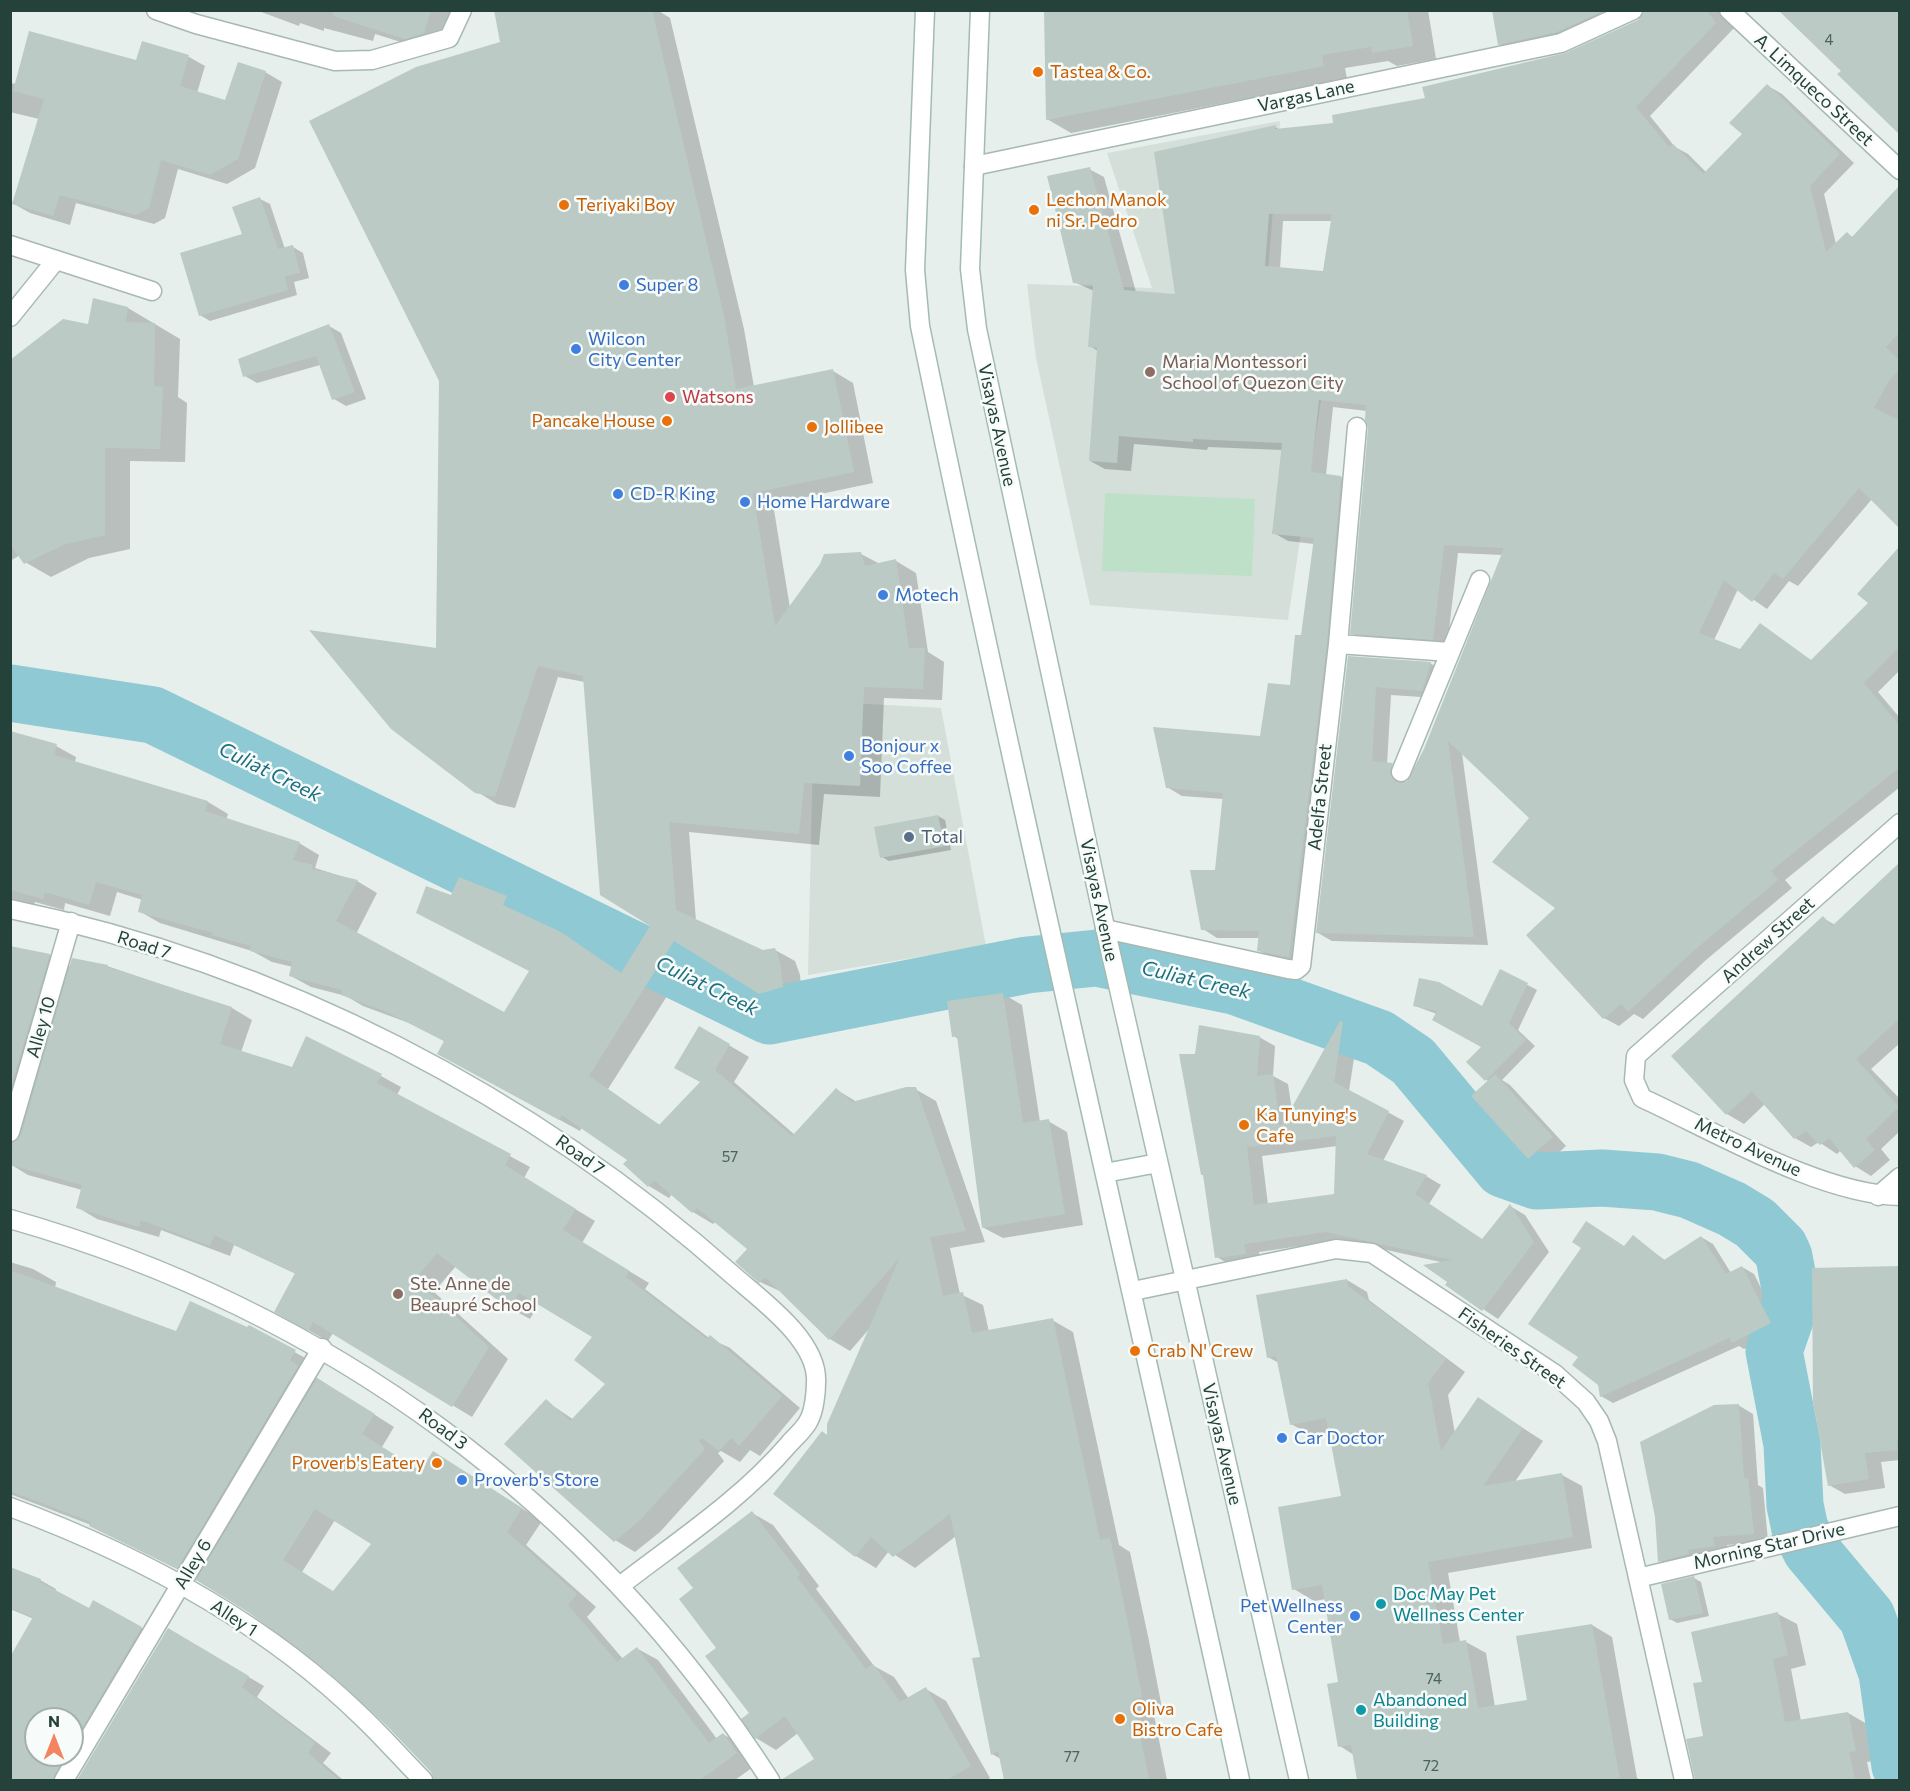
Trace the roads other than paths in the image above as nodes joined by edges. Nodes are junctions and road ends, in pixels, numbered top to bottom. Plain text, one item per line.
1 (156, 10) edge
2 (462, 10) edge
3 (925, 10) edge
4 (980, 10) edge
5 (1633, 10) edge
6 (1729, 10) edge
7 (974, 166) junction
8 (1899, 170) edge
9 (10, 245) edge
10 (56, 260) junction
11 (152, 291) dead end
12 (10, 317) edge
13 (1357, 427) dead end
14 (1480, 580) dead end
15 (1338, 644) junction
16 (1450, 652) junction
17 (1401, 772) dead end
18 (1899, 823) edge
19 (10, 909) edge
20 (71, 922) junction
21 (1105, 930) junction
22 (1636, 1056) joint
23 (10, 1132) edge
24 (1158, 1163) junction
25 (1105, 1173) junction
26 (1899, 1177) edge
27 (1878, 1196) junction
28 (1899, 1196) edge
29 (10, 1219) edge
30 (1185, 1281) junction
31 (1133, 1291) junction
32 (322, 1348) junction
33 (10, 1507) edge
34 (1899, 1516) edge
35 (1638, 1578) junction
36 (182, 1584) junction
37 (621, 1585) junction
38 (64, 1780) edge
39 (423, 1780) edge
40 (770, 1780) edge
41 (1240, 1780) edge
42 (1299, 1780) edge
43 (1684, 1780) edge

1 - 2 street
3 - 25 street
4 - 7 street, Visayas Avenue
5 - 7 street, Vargas Lane
6 - 8 street, A. Limqueco Street
7 - 21 street, Visayas Avenue
9 - 10 street
10 - 11 street
10 - 12 street
13 - 15 street, Adelfa Street
14 - 16 street
15 - 16 street
15 - 21 street, Adelfa Street
16 - 17 street
18 - 22 street, Andrew Street
19 - 20 street, Road 7
20 - 23 street, Alley 10
20 - 37 street, Road 7
21 - 24 street, Visayas Avenue
22 - 27 street, Metro Avenue
24 - 25 street
24 - 30 street, Visayas Avenue
25 - 31 street
26 - 27 street
27 - 28 street, Metro Avenue
29 - 32 street, Road 3
30 - 31 street, Fisheries Street
30 - 35 street, Fisheries Street
30 - 42 street, Visayas Avenue
31 - 41 street
32 - 36 street, Alley 6
32 - 37 street, Road 3
33 - 36 street, Alley 1
34 - 35 street, Morning Star Drive
35 - 43 street, Fisheries Street
36 - 38 street, Alley 6
36 - 39 street, Alley 1
37 - 40 street, Road 3

